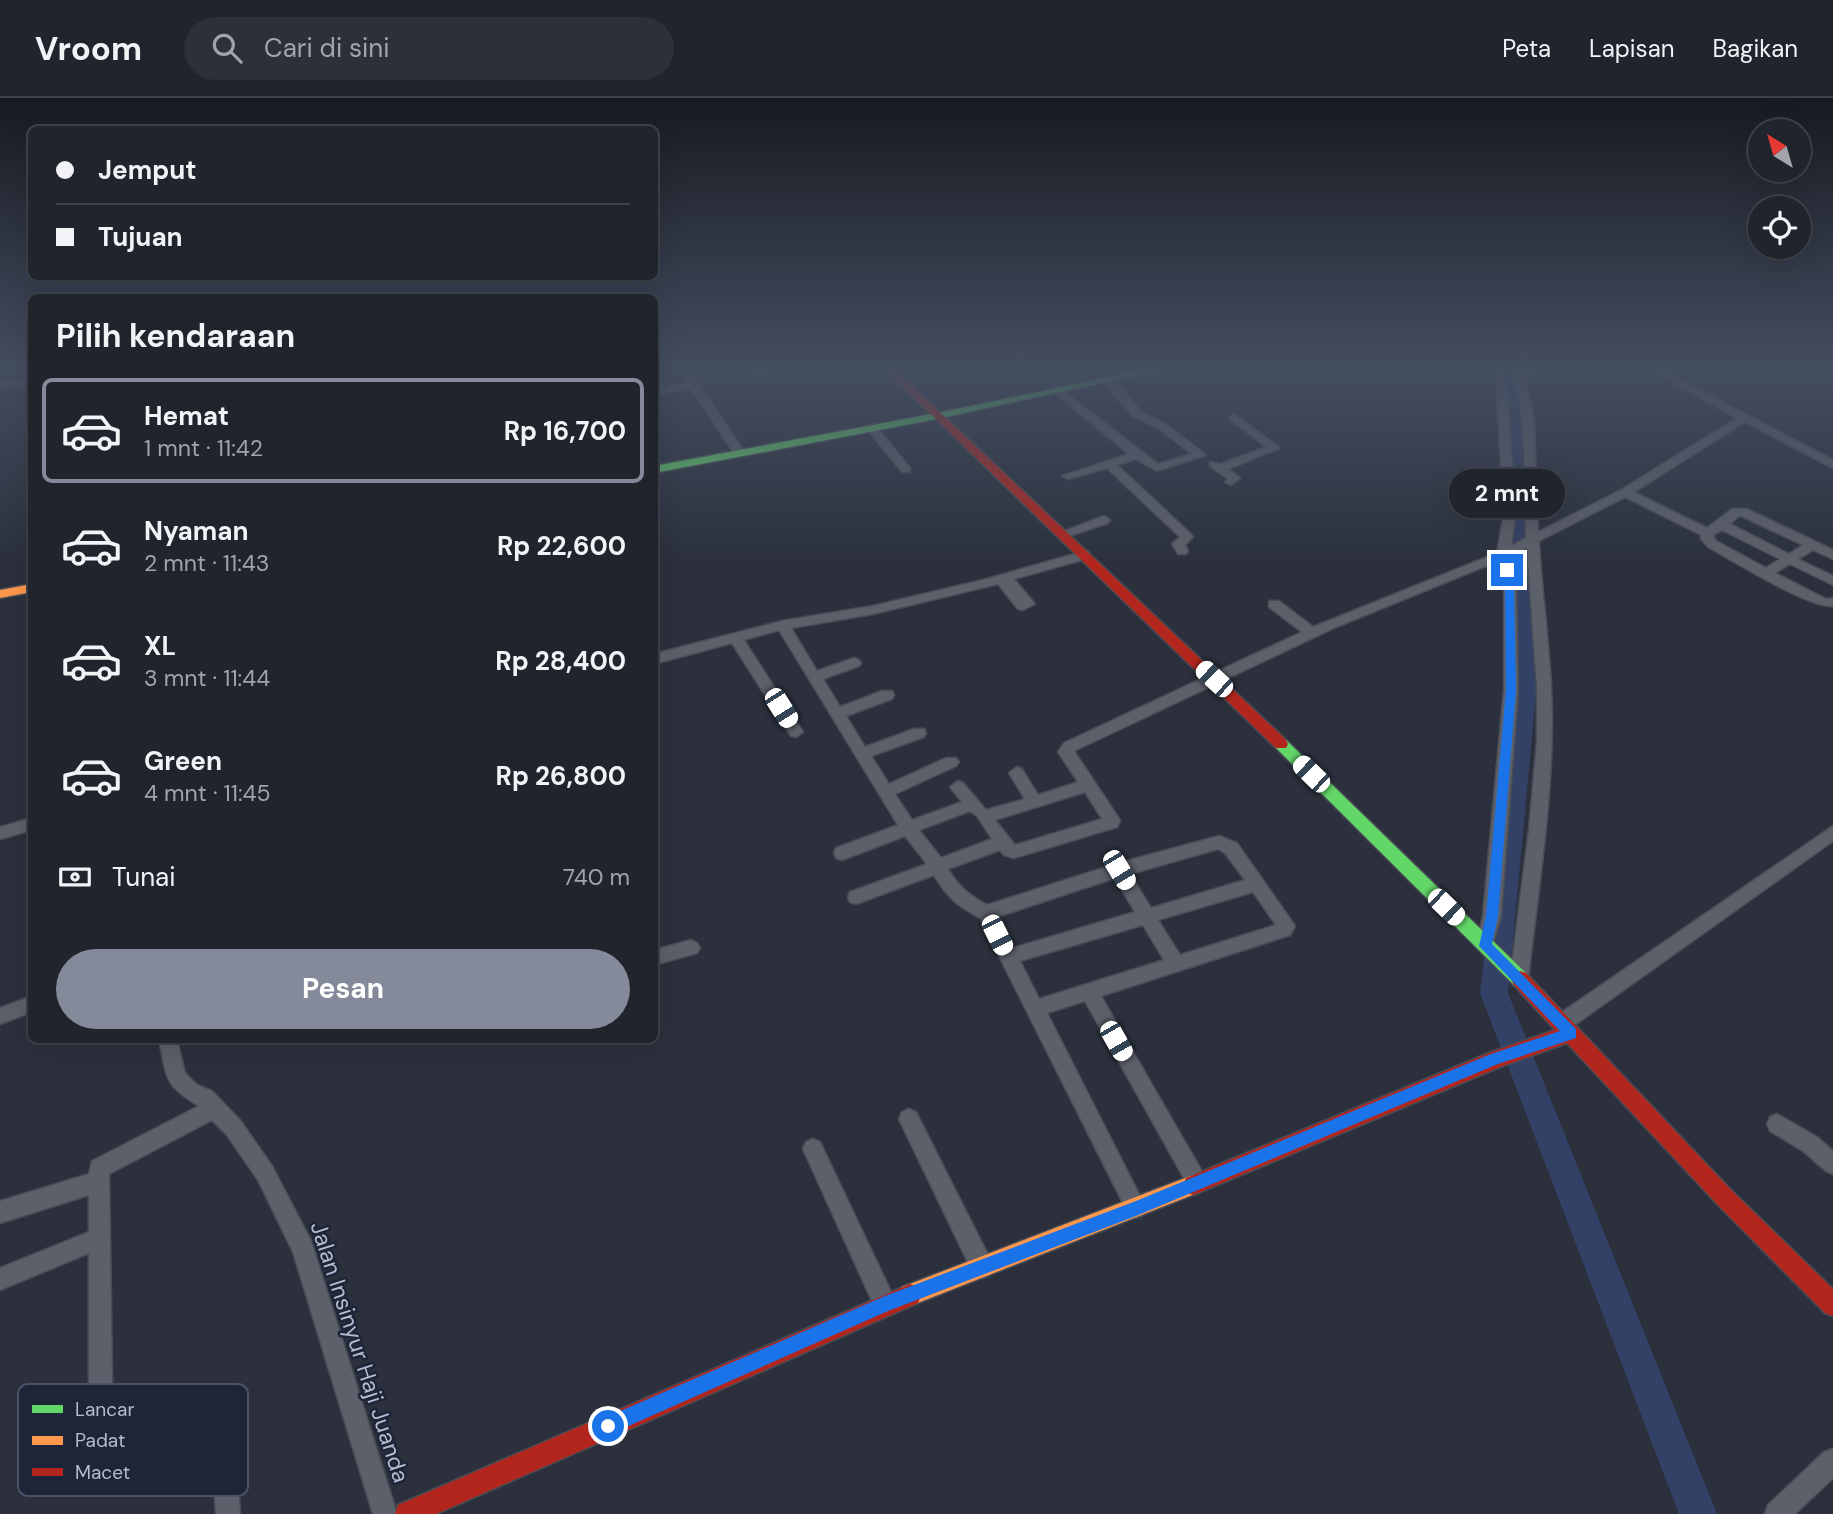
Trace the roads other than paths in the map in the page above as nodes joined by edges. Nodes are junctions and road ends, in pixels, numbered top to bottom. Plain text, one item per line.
1 (725, 432) edge
2 (850, 432) edge
3 (875, 432) edge
4 (954, 432) edge
5 (1108, 432) edge
6 (1169, 432) edge
7 (1253, 432) edge
8 (1504, 432) edge
9 (1527, 432) edge
10 (1721, 432) edge
11 (1771, 432) edge
12 (739, 453) junction
13 (1200, 455) junction
14 (1137, 456) junction
15 (1108, 463) junction
16 (1833, 464) edge
17 (1219, 468) junction
18 (658, 469) edge
19 (906, 470) dead end
20 (1068, 476) dead end
21 (1231, 482) dead end
22 (1625, 492) junction
23 (1104, 520) dead end
24 (1722, 525) junction
25 (1707, 533) junction
26 (1063, 534) junction
27 (1531, 541) junction
28 (1812, 545) junction
29 (1182, 551) dead end
30 (1505, 554) junction
31 (1085, 555) junction
32 (1833, 555) edge
33 (1789, 559) junction
34 (1766, 573) junction
35 (1833, 581) edge
36 (28, 589) edge
37 (0, 594) edge
38 (1833, 602) edge
39 (1274, 604) dead end
40 (782, 625) junction
41 (1312, 633) junction
42 (736, 638) junction
43 (658, 658) edge
44 (854, 663) dead end
45 (814, 677) junction
46 (1214, 679) junction
47 (887, 695) dead end
48 (837, 714) junction
49 (796, 732) dead end
50 (919, 733) dead end
51 (862, 754) junction
52 (951, 762) dead end
53 (1017, 773) dead end
54 (1089, 785) junction
55 (958, 787) dead end
56 (886, 792) junction
57 (1034, 801) junction
58 (972, 804) junction
59 (984, 817) junction
60 (28, 825) edge
61 (908, 828) junction
62 (1833, 832) edge
63 (0, 833) edge
64 (1003, 842) junction
65 (842, 853) dead end
66 (937, 865) junction
67 (1119, 870) junction
68 (1256, 884) junction
69 (856, 897) dead end
70 (986, 913) junction
71 (1147, 917) junction
72 (1487, 947) junction
73 (691, 948) dead end
74 (658, 953) edge
75 (1009, 957) junction
76 (1176, 965) junction
77 (1515, 975) junction
78 (1090, 993) junction
79 (28, 1006) edge
80 (1034, 1009) junction
81 (0, 1016) edge
82 (1567, 1028) junction
83 (169, 1043) edge
84 (215, 1108) junction
85 (909, 1119) dead end
86 (1777, 1124) dead end
87 (813, 1149) dead end
88 (1833, 1164) edge
89 (99, 1181) junction
90 (1197, 1182) junction
91 (1136, 1208) junction
92 (0, 1212) edge
93 (100, 1238) junction
94 (982, 1267) junction
95 (0, 1279) edge
96 (885, 1304) junction
97 (1833, 1305) edge
98 (101, 1384) edge
99 (1833, 1461) edge
100 (227, 1496) edge
101 (228, 1514) edge
102 (385, 1514) edge
103 (407, 1514) edge
104 (1777, 1514) edge

1 - 12 street
2 - 12 main road
3 - 19 street
4 - 26 main road
5 - 14 street
6 - 13 street
7 - 17 street
8 - 30 street
9 - 27 street
10 - 22 street
11 - 16 street
12 - 18 main road
13 - 14 street
13 - 17 street
14 - 15 street
15 - 20 street
15 - 29 street
17 - 21 street
22 - 25 street
22 - 27 street
23 - 26 street
24 - 25 street
24 - 28 street
24 - 33 street
25 - 34 street
26 - 31 main road
27 - 30 street
27 - 77 street
28 - 32 street
28 - 33 street
30 - 41 street
30 - 72 street
31 - 40 street
31 - 46 main road
33 - 34 street
33 - 35 street
34 - 38 street
36 - 37 main road
39 - 41 street
40 - 42 street
40 - 45 street
41 - 46 street
42 - 43 street
42 - 49 street
44 - 45 street
45 - 48 street
46 - 54 street
46 - 72 main road
47 - 48 street
48 - 51 street
50 - 51 street
51 - 56 street
52 - 56 street
53 - 57 street
54 - 57 street
54 - 64 street
55 - 58 street
56 - 61 street
57 - 59 street
58 - 59 street
58 - 61 street
59 - 64 street
60 - 63 street
61 - 65 street
61 - 66 street
62 - 82 street
64 - 66 street
66 - 69 street
66 - 70 street
67 - 68 street
67 - 70 street
67 - 71 street
68 - 71 street
68 - 76 street
70 - 75 street
71 - 75 street
71 - 76 street
72 - 77 main road
73 - 74 street
75 - 80 street
76 - 78 street
77 - 82 main road
78 - 80 street
78 - 90 street
79 - 81 street
80 - 91 street
82 - 90 main road
82 - 97 main road
83 - 84 street, Jalan Insinyur Haji Juanda
84 - 89 street
84 - 102 street, Jalan Insinyur Haji Juanda
85 - 94 street
86 - 88 street
87 - 96 street
89 - 92 street
89 - 93 street
90 - 91 main road
91 - 94 main road
93 - 95 street
93 - 98 street
94 - 96 main road
96 - 103 main road
99 - 104 street
100 - 101 street

